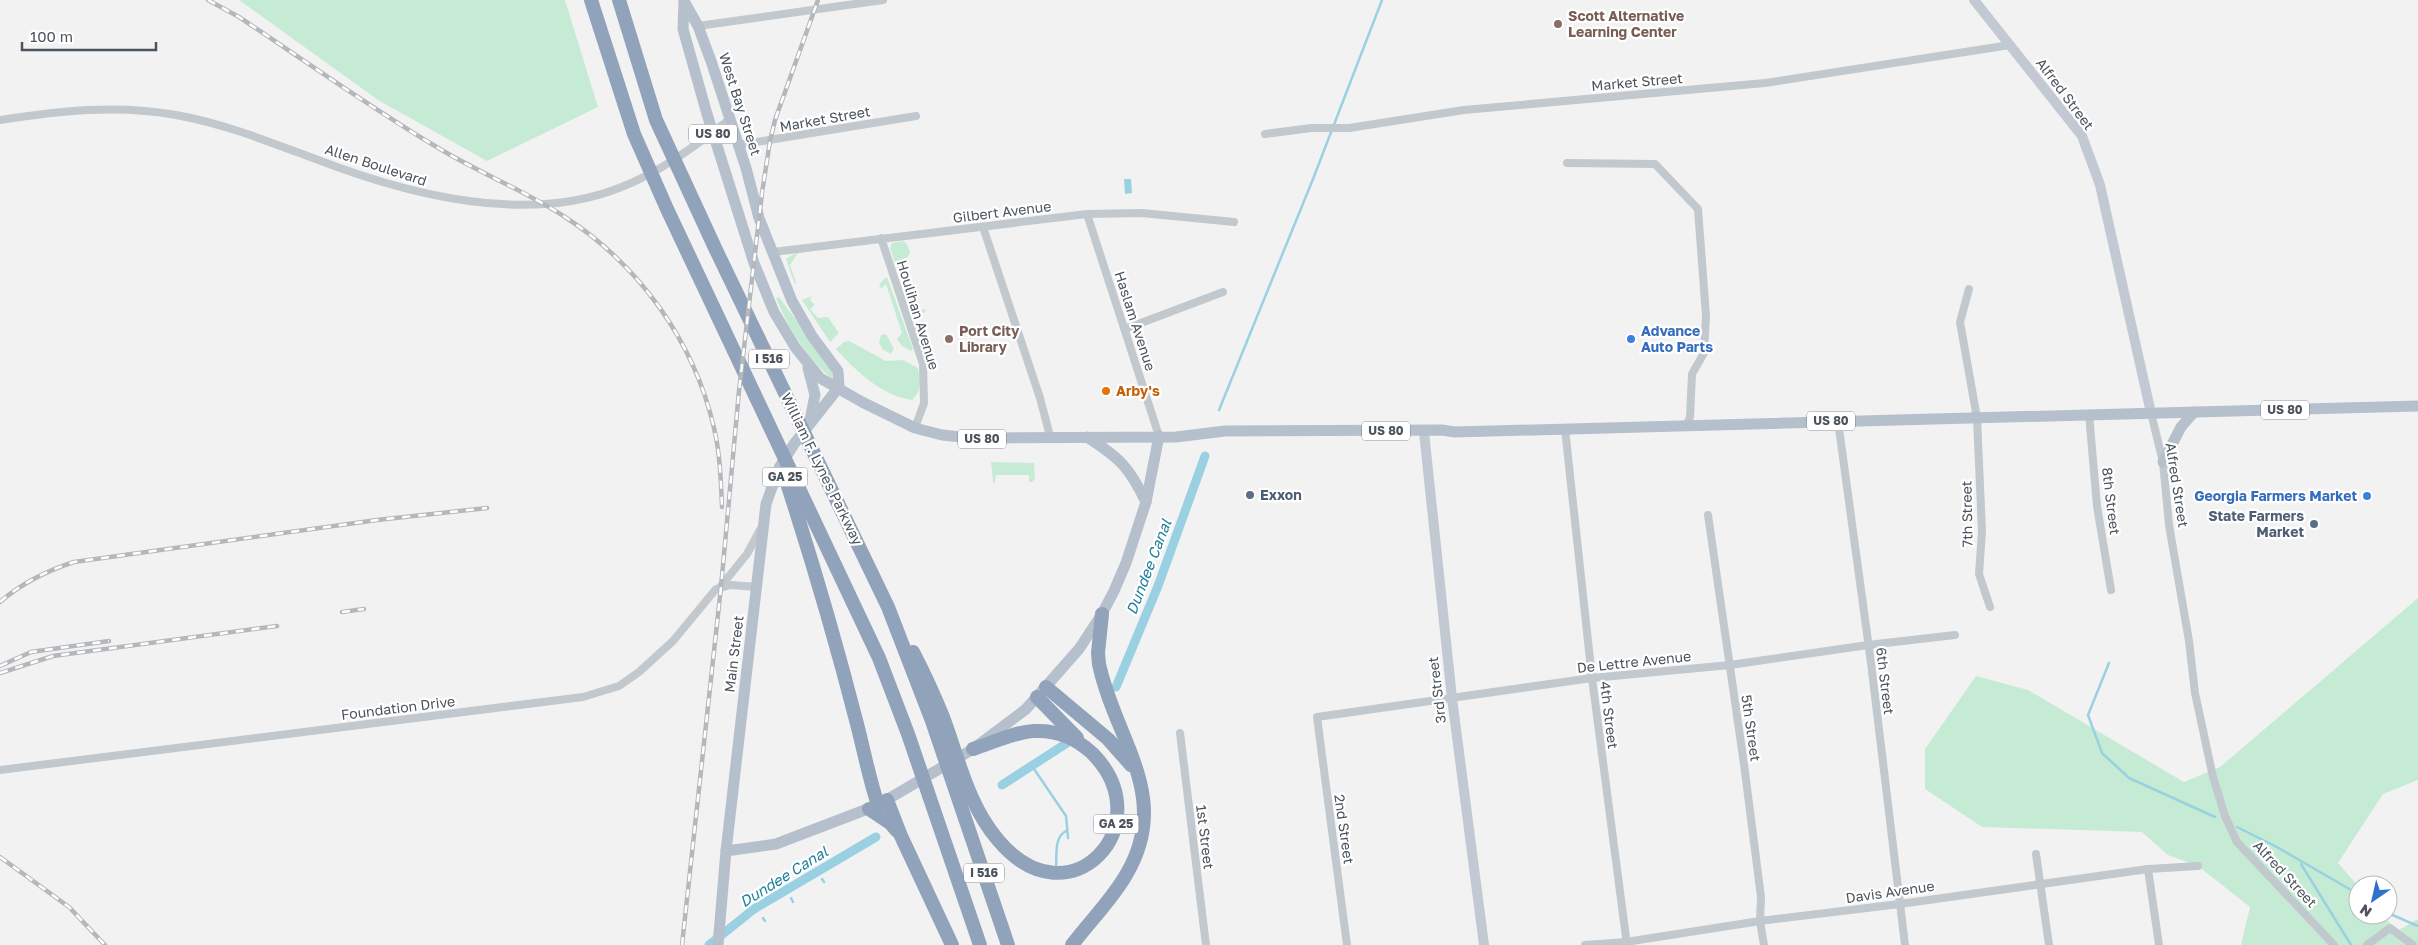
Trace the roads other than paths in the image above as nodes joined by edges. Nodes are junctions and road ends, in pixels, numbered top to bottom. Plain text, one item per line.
1 (591, 0) edge
2 (619, 0) edge
3 (883, 0) edge
4 (1974, 0) edge
5 (684, 1) edge
6 (698, 26) junction
7 (2010, 45) junction
8 (916, 116) dead end
9 (730, 119) junction
10 (0, 120) edge
11 (713, 132) junction
12 (1265, 134) dead end
13 (738, 145) junction
14 (1566, 163) dead end
15 (1087, 214) junction
16 (1234, 222) dead end
17 (983, 226) junction
18 (881, 238) junction
19 (773, 252) junction
20 (1969, 290) dead end
21 (1223, 292) dead end
22 (1125, 329) junction
23 (805, 362) junction
24 (839, 387) junction
25 (2418, 406) edge
26 (2194, 412) junction
27 (2151, 413) junction
28 (2089, 414) junction
29 (1977, 418) junction
30 (1838, 421) junction
31 (1687, 425) junction
32 (808, 427) junction
33 (914, 428) junction
34 (1565, 428) junction
35 (1424, 432) junction
36 (771, 434) junction
37 (1050, 436) junction
38 (1158, 436) junction
39 (1087, 437) junction
40 (2163, 462) junction
41 (1146, 502) junction
42 (1708, 515) dead end
43 (762, 526) junction
44 (721, 587) junction
45 (757, 587) junction
46 (2111, 590) dead end
47 (1990, 607) dead end
48 (1102, 614) junction
49 (1955, 635) dead end
50 (1868, 645) junction
51 (1730, 665) junction
52 (1592, 678) junction
53 (1042, 692) junction
54 (1452, 698) junction
55 (1317, 717) joint
56 (1180, 733) dead end
57 (973, 749) junction
58 (1091, 752) junction
59 (0, 770) edge
60 (1141, 780) junction
61 (965, 798) junction
62 (878, 805) junction
63 (901, 836) junction
64 (726, 851) junction
65 (2036, 854) dead end
66 (2198, 866) dead end
67 (2148, 869) junction
68 (2042, 883) junction
69 (1900, 904) junction
70 (1760, 921) junction
71 (1626, 943) edge
72 (718, 945) edge
73 (952, 945) edge
74 (980, 945) edge
75 (1008, 945) edge
76 (1072, 945) edge
77 (1206, 945) edge
78 (1347, 945) edge
79 (1484, 945) edge
80 (1585, 945) edge
81 (1764, 945) edge
82 (1905, 945) edge
83 (2049, 945) edge
84 (2159, 945) edge
85 (2334, 945) edge
86 (2367, 945) edge
87 (2413, 945) edge

1 - 36 highway, I 516
2 - 61 highway, William F. Lynes Parkway / I 516
3 - 6 street
4 - 7 street, Alfred Street
5 - 6 main road, West Bay Street / US 80
5 - 11 main road, West Bay Street / US 80
6 - 9 main road, West Bay Street / US 80
7 - 12 street, Market Street
7 - 27 street, Alfred Street
8 - 13 street, Market Street
9 - 11 street, Allen Boulevard
9 - 13 main road, West Bay Street / US 80
10 - 11 street, Allen Boulevard
11 - 23 main road, West Bay Street / US 80
13 - 19 main road, West Bay Street / US 80
14 - 31 street
15 - 16 street, Gilbert Avenue
15 - 17 street, Gilbert Avenue
15 - 22 street, Haslam Avenue
17 - 18 street, Gilbert Avenue
17 - 37 street
18 - 19 street, Gilbert Avenue
18 - 33 street, Houlihan Avenue
19 - 24 main road, US 80
20 - 29 street, 7th Street
21 - 22 street
22 - 38 street, Haslam Avenue
23 - 24 main road, US 80
23 - 32 main road
24 - 32 main road, Main Street
24 - 33 main road, US 80
25 - 26 main road, US 80
26 - 27 main road, US 80
26 - 40 main road
27 - 28 main road, US 80
27 - 40 street, Alfred Street
28 - 29 main road, US 80
28 - 46 street, 8th Street
29 - 30 main road, US 80
29 - 47 street, 7th Street
30 - 31 main road, US 80
30 - 50 street, 6th Street
31 - 34 main road, US 80
32 - 43 main road, Main Street
33 - 37 main road, US 80
34 - 35 main road, US 80
34 - 52 street, 4th Street
35 - 38 main road, US 80
35 - 54 street, 3rd Street
36 - 62 highway, GA 25
36 - 74 highway, I 516
37 - 39 main road, US 80
38 - 39 main road, US 80
38 - 41 main road
39 - 41 main road
40 - 85 street, Alfred Street
41 - 48 main road
42 - 51 street, 5th Street
43 - 44 street, Foundation Drive
43 - 45 main road, Main Street
44 - 45 street
44 - 59 street, Foundation Drive
45 - 64 main road, Main Street
48 - 53 main road
48 - 60 highway
49 - 50 street, De Lettre Avenue
50 - 51 street, De Lettre Avenue
50 - 69 street, 6th Street
51 - 52 street, De Lettre Avenue
51 - 70 street, 5th Street
52 - 54 street, De Lettre Avenue
52 - 71 street, 4th Street
53 - 57 main road
53 - 58 highway
53 - 60 highway
54 - 55 street, De Lettre Avenue
54 - 79 street, 3rd Street
55 - 78 street, 2nd Street
56 - 77 street, 1st Street
57 - 58 highway, GA 25
57 - 62 main road, GA 25
58 - 61 highway, GA 25
60 - 76 highway
61 - 75 highway, William F. Lynes Parkway / I 516
62 - 63 highway
62 - 63 highway
62 - 64 main road, GA 25
63 - 73 highway
64 - 72 main road, Main Street
65 - 68 street
66 - 67 street, Davis Avenue
67 - 68 street, Davis Avenue
67 - 84 street
68 - 69 street, Davis Avenue
68 - 83 street
69 - 70 street, Davis Avenue
69 - 82 street, 6th Street
70 - 71 street, Davis Avenue
70 - 81 street, 5th Street
71 - 80 street, Davis Avenue
86 - 87 street

